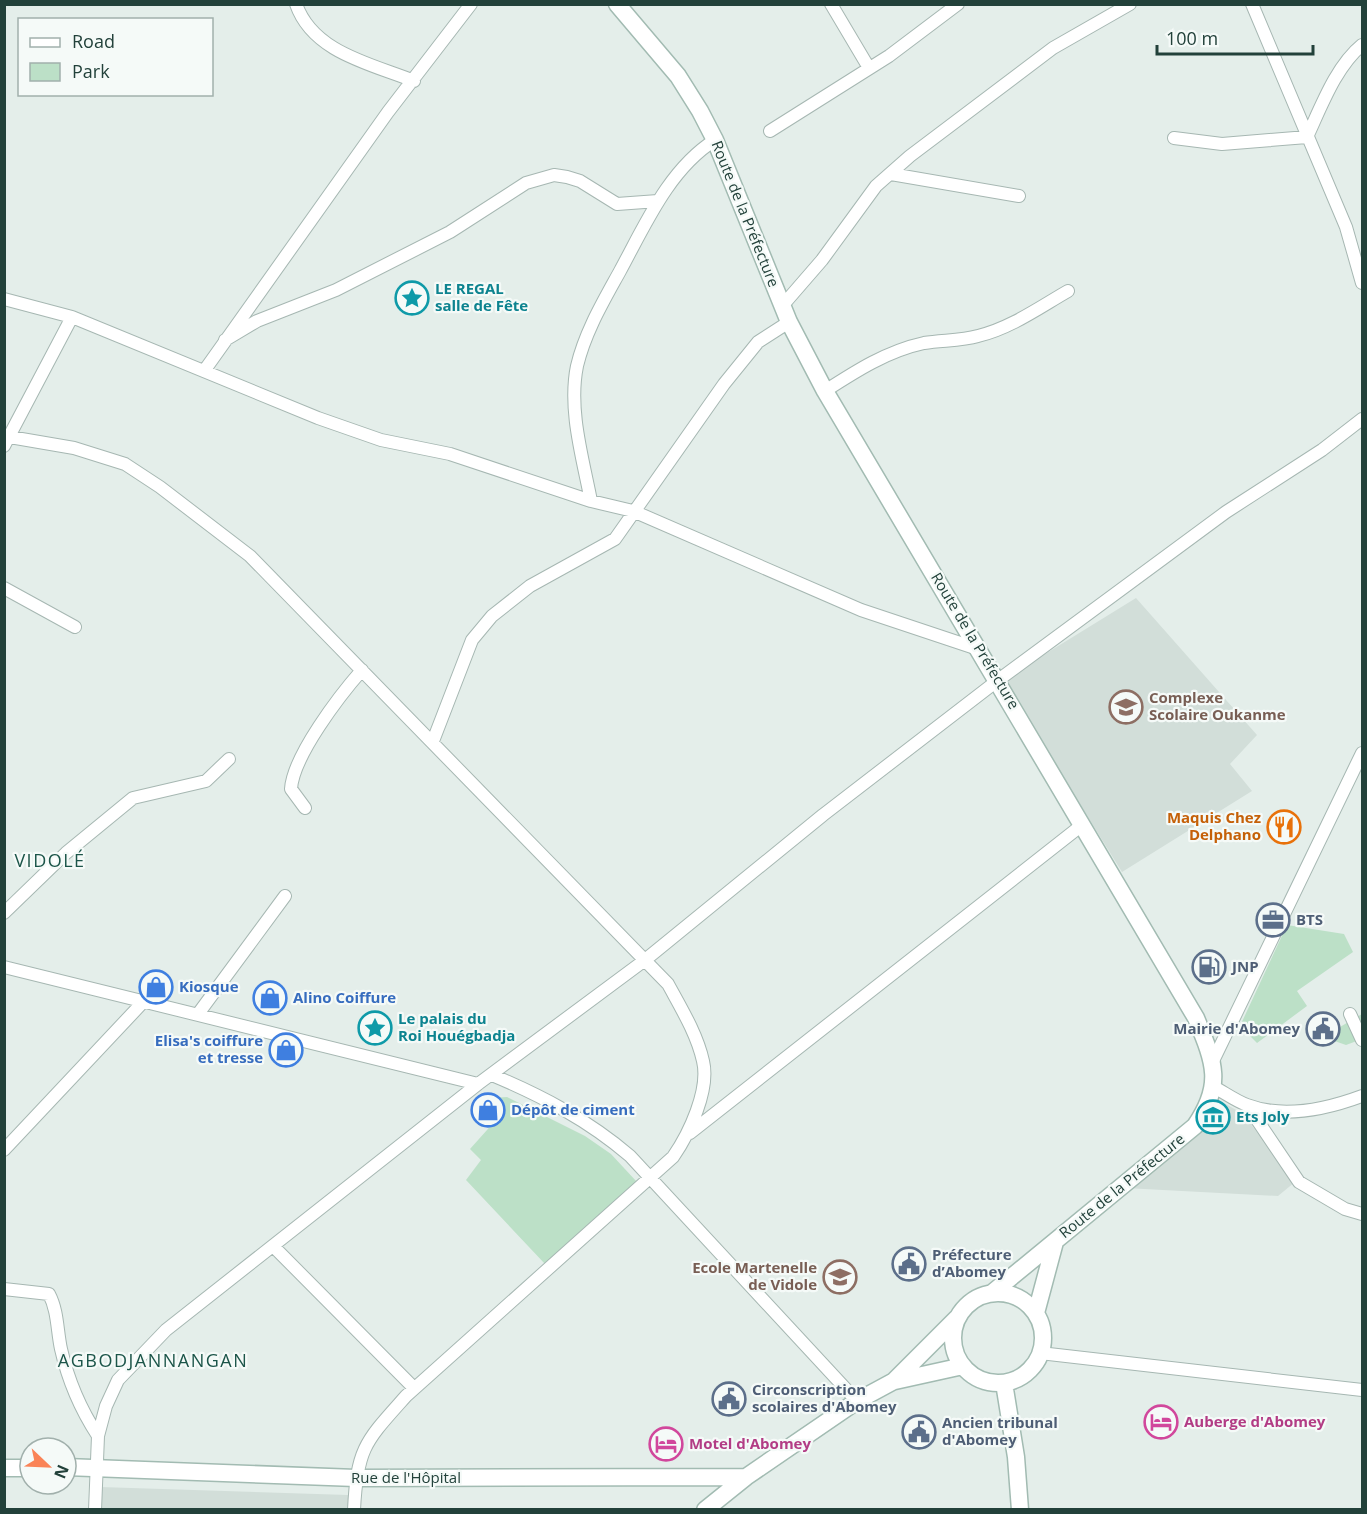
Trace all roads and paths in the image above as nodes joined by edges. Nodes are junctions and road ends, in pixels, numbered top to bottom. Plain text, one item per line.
1 (296, 4) edge
2 (471, 4) edge
3 (617, 4) edge
4 (831, 4) edge
5 (958, 4) edge
6 (1130, 4) edge
7 (1252, 4) edge
8 (1362, 45) edge
9 (869, 68) junction
10 (414, 81) junction
11 (771, 131) dead end
12 (1307, 137) junction
13 (1174, 138) dead end
14 (715, 140) junction
15 (891, 174) junction
16 (1019, 196) dead end
17 (658, 201) junction
18 (1362, 283) edge
19 (1068, 291) dead end
20 (4, 299) edge
21 (783, 305) junction
22 (72, 317) junction
23 (789, 322) junction
24 (225, 340) junction
25 (204, 371) junction
26 (825, 391) junction
27 (1362, 419) edge
28 (6, 439) edge
29 (591, 501) junction
30 (633, 511) junction
31 (4, 588) edge
32 (75, 627) dead end
33 (981, 650) junction
34 (362, 670) junction
35 (997, 681) junction
36 (433, 741) junction
37 (1362, 753) edge
38 (229, 759) dead end
39 (305, 808) dead end
40 (1082, 825) junction
41 (285, 896) dead end
42 (4, 913) edge
43 (645, 960) junction
44 (4, 967) edge
45 (145, 1000) junction
46 (198, 1014) junction
47 (1350, 1014) dead end
48 (1361, 1031) edge
49 (1213, 1061) junction
50 (492, 1075) junction
51 (478, 1084) junction
52 (1214, 1087) junction
53 (1362, 1096) edge
54 (1247, 1105) junction
55 (690, 1133) junction
56 (4, 1150) edge
57 (652, 1178) junction
58 (1362, 1214) edge
59 (1055, 1241) junction
60 (273, 1246) junction
61 (4, 1289) edge
62 (992, 1293) junction
63 (1036, 1313) junction
64 (957, 1318) junction
65 (1040, 1353) junction
66 (963, 1366) junction
67 (894, 1381) junction
68 (1004, 1383) junction
69 (414, 1389) junction
70 (1362, 1390) edge
71 (857, 1401) junction
72 (98, 1436) junction
73 (78, 1467) edge
74 (97, 1467) junction
75 (746, 1477) junction
76 (356, 1478) junction
77 (95, 1509) edge
78 (354, 1509) edge
79 (705, 1509) edge
80 (1020, 1509) edge

1 - 10 street
2 - 10 street
3 - 14 street, Route de la Préfecture
4 - 9 street
5 - 9 street
6 - 15 street
7 - 12 street
8 - 12 street
9 - 11 street
10 - 24 street
12 - 13 street
12 - 18 street
14 - 17 street
14 - 21 street, Route de la Préfecture
15 - 16 street
15 - 21 street
17 - 24 street
17 - 29 street
19 - 26 street
20 - 22 street
21 - 23 street, Route de la Préfecture
22 - 25 street
22 - 28 street
23 - 26 street, Route de la Préfecture
23 - 30 street
24 - 25 street
25 - 29 street
26 - 33 street, Route de la Préfecture
27 - 35 street
28 - 34 street
29 - 30 street
30 - 33 street
30 - 36 street
31 - 32 street
33 - 35 street, Route de la Préfecture
34 - 36 street
34 - 39 street
35 - 40 street, Route de la Préfecture
35 - 43 street
36 - 43 street
37 - 49 street
38 - 42 street
40 - 49 street, Route de la Préfecture
40 - 55 street
41 - 46 street
43 - 50 street
43 - 55 street
44 - 45 street
45 - 46 street
45 - 56 street
46 - 51 street
47 - 48 street
49 - 52 street, Route de la Préfecture
50 - 51 street
50 - 57 street
51 - 60 street
52 - 54 street
52 - 59 street, Route de la Préfecture
53 - 54 street
54 - 58 street
55 - 57 street
57 - 69 street
57 - 71 street
59 - 62 street, Route de la Préfecture
59 - 63 street, Route de la Préfecture
60 - 69 street
60 - 72 street
61 - 72 street
62 - 63 street
62 - 64 street
63 - 65 street
64 - 66 street
64 - 67 street
65 - 68 street
65 - 70 street
66 - 67 street
66 - 68 street
67 - 71 street
68 - 80 street
69 - 76 street
71 - 75 street
72 - 74 street
73 - 74 street, Rue de l'Hôpital
74 - 76 street, Rue de l'Hôpital
74 - 77 street
75 - 76 street, Rue de l'Hôpital
75 - 79 street
76 - 78 street

